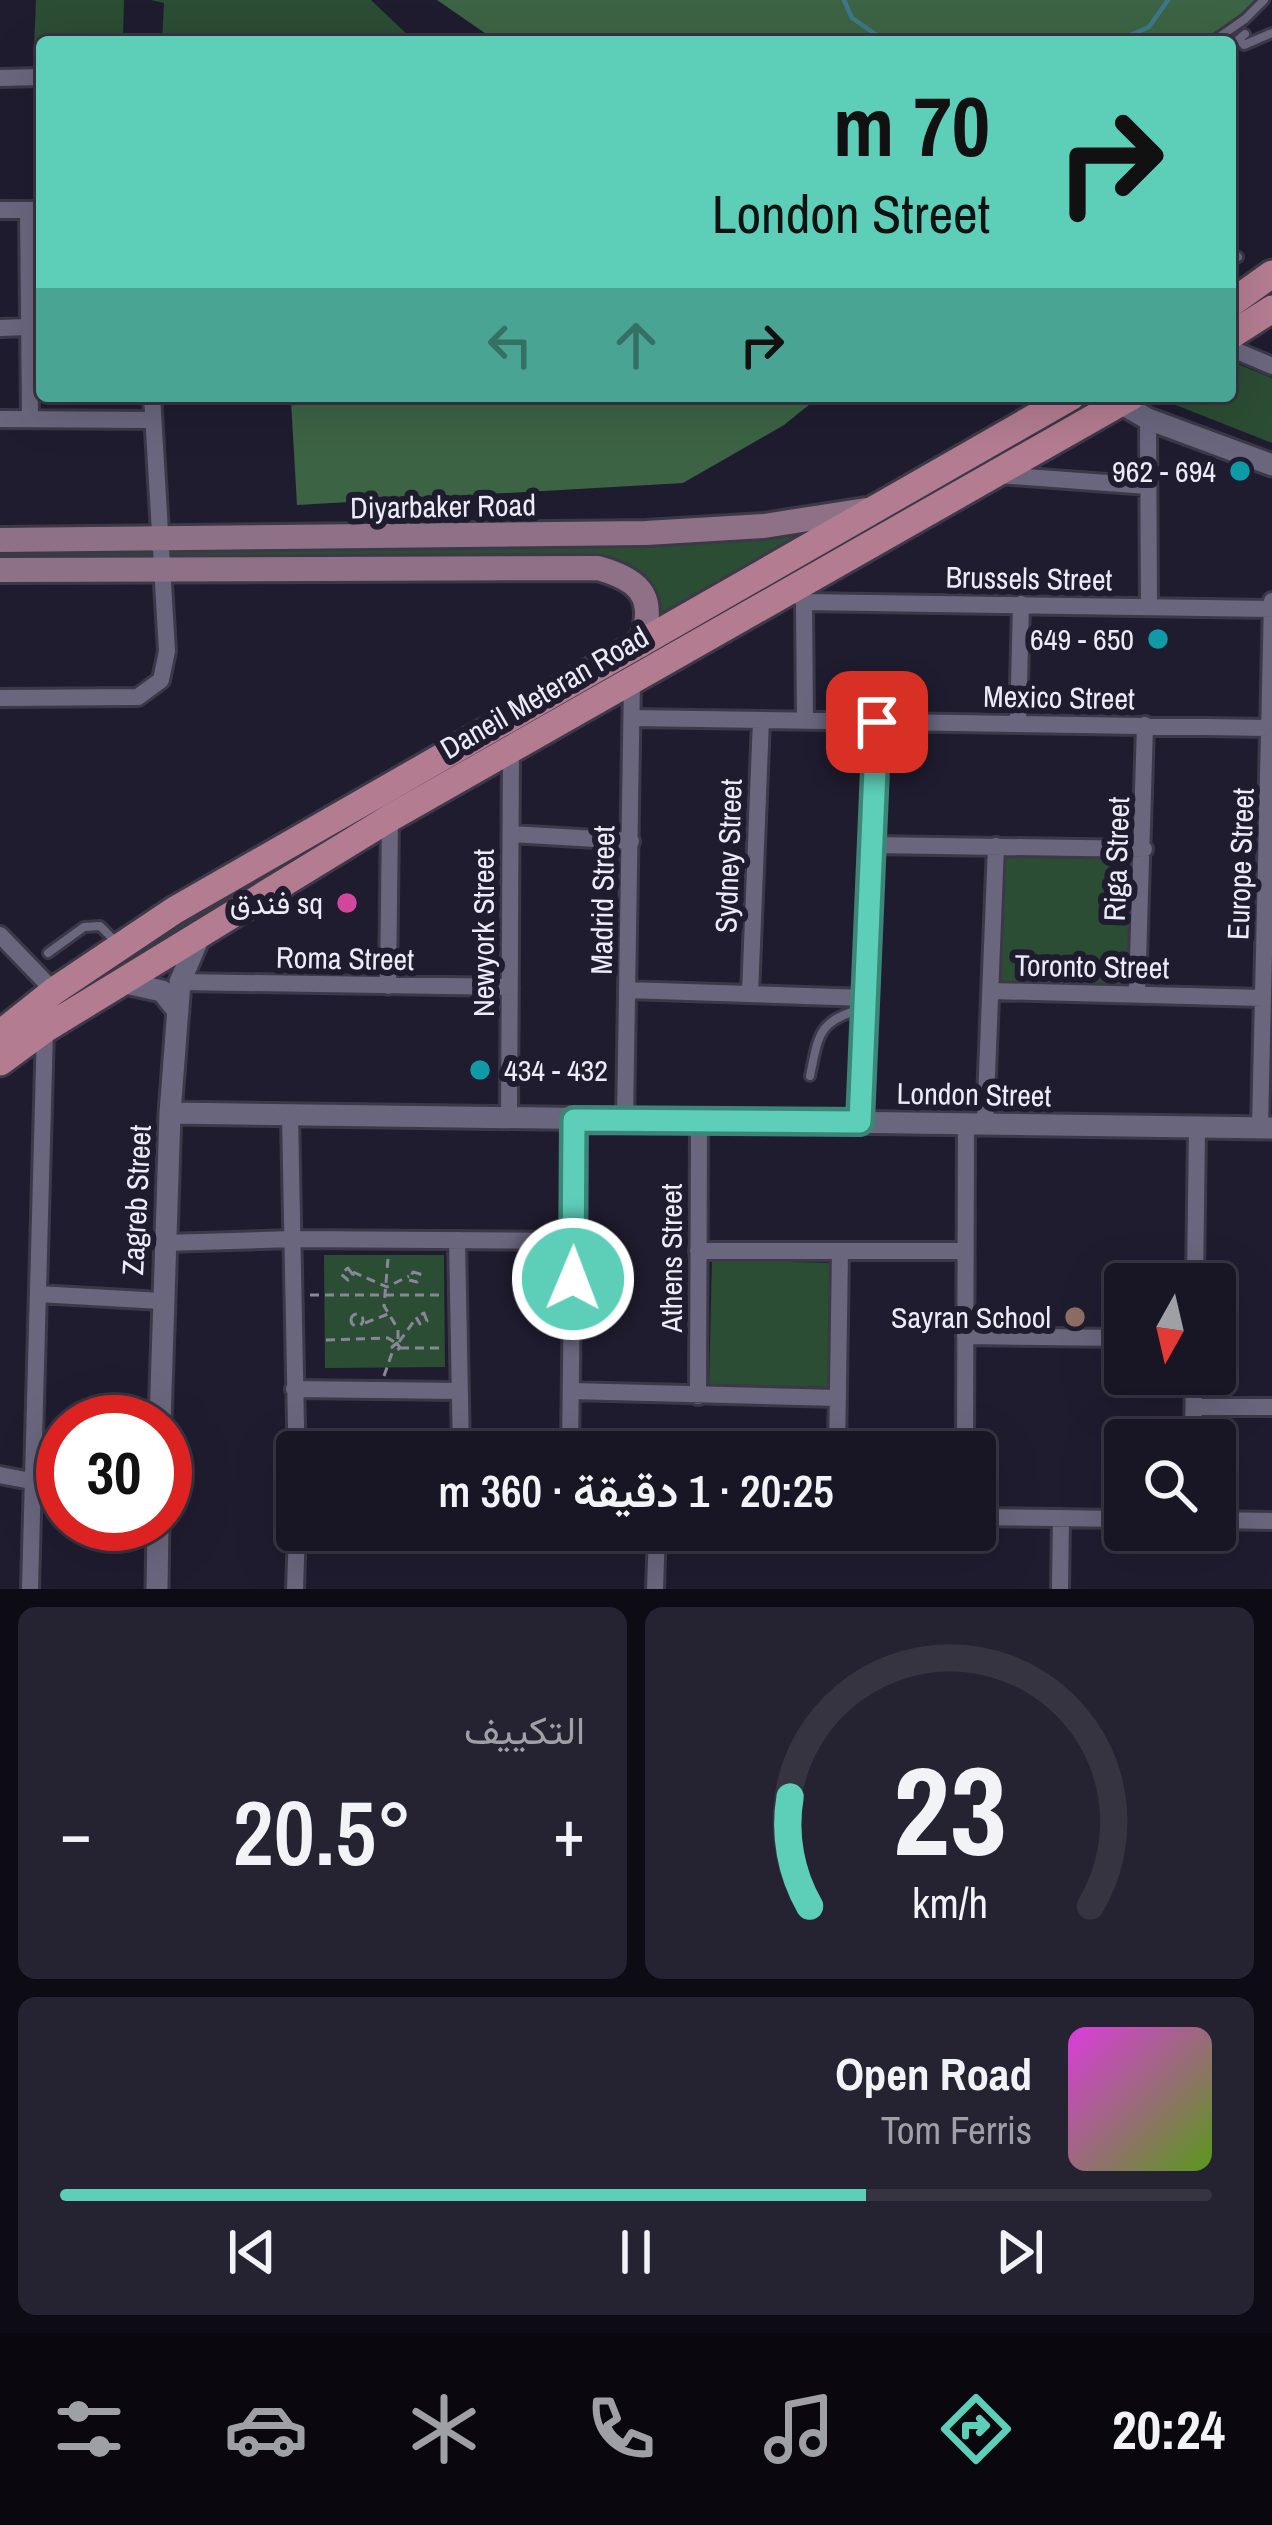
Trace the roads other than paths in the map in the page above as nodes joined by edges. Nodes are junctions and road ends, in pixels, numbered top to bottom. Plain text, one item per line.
1 (1264, 0) edge
2 (1272, 33) edge
3 (1245, 34) dead end
4 (1221, 36) edge
5 (36, 77) edge
6 (0, 78) edge
7 (0, 210) edge
8 (35, 210) edge
9 (1272, 274) edge
10 (1236, 300) edge
11 (1272, 309) edge
12 (0, 328) edge
13 (27, 328) junction
14 (1236, 332) edge
15 (1236, 351) edge
16 (1272, 366) edge
17 (152, 402) edge
18 (1062, 402) edge
19 (1133, 406) edge
20 (0, 418) edge
21 (30, 419) junction
22 (152, 419) junction
23 (1272, 465) edge
24 (988, 475) junction
25 (1148, 486) junction
26 (886, 505) junction
27 (0, 540) edge
28 (158, 540) junction
29 (160, 568) junction
30 (0, 570) edge
31 (799, 594) junction
32 (1021, 604) junction
33 (1272, 605) edge
34 (1149, 607) junction
35 (640, 645) junction
36 (632, 681) junction
37 (0, 698) edge
38 (632, 718) junction
39 (761, 720) junction
40 (805, 720) junction
41 (877, 722) junction
42 (1018, 724) junction
43 (1145, 725) junction
44 (1269, 728) edge
45 (512, 748) junction
46 (1271, 784) edge
47 (390, 818) junction
48 (511, 834) junction
49 (631, 842) junction
50 (872, 845) junction
51 (996, 846) junction
52 (1144, 849) junction
53 (201, 933) junction
54 (0, 935) edge
55 (119, 947) junction
56 (48, 952) dead end
57 (1268, 971) edge
58 (121, 982) junction
59 (181, 982) junction
60 (388, 986) junction
61 (510, 987) junction
62 (627, 990) junction
63 (992, 991) junction
64 (54, 992) junction
65 (1137, 993) junction
66 (750, 994) junction
67 (1263, 998) junction
68 (865, 1002) junction
69 (178, 1012) junction
70 (45, 1029) junction
71 (0, 1034) edge
72 (0, 1062) edge
73 (810, 1076) dead end
74 (170, 1113) junction
75 (290, 1115) junction
76 (509, 1118) junction
77 (574, 1120) junction
78 (626, 1120) junction
79 (699, 1120) junction
80 (860, 1122) junction
81 (975, 1124) junction
82 (1197, 1127) junction
83 (1266, 1128) edge
84 (292, 1239) junction
85 (458, 1240) junction
86 (574, 1241) junction
87 (165, 1243) junction
88 (698, 1251) junction
89 (965, 1251) junction
90 (840, 1252) junction
91 (1196, 1263) edge
92 (38, 1294) junction
93 (161, 1301) junction
94 (965, 1336) junction
95 (1104, 1338) edge
96 (294, 1389) junction
97 (460, 1391) junction
98 (572, 1391) junction
99 (160, 1395) edge
100 (1194, 1395) edge
101 (698, 1396) junction
102 (837, 1398) junction
103 (1194, 1407) junction
104 (1272, 1407) edge
105 (1194, 1419) edge
106 (295, 1431) edge
107 (460, 1431) edge
108 (571, 1431) edge
109 (836, 1431) edge
110 (965, 1431) edge
111 (0, 1475) edge
112 (31, 1481) junction
113 (996, 1516) edge
114 (1061, 1518) junction
115 (1104, 1519) edge
116 (1236, 1520) edge
117 (1272, 1521) edge
118 (158, 1551) edge
119 (296, 1551) edge
120 (656, 1551) edge
121 (30, 1589) edge
122 (157, 1589) edge
123 (295, 1589) edge
124 (655, 1589) edge
125 (1060, 1589) edge

1 - 4 lane
2 - 3 lane
5 - 6 street
7 - 8 street
8 - 13 street
9 - 10 main road
11 - 14 main road
12 - 13 street
13 - 21 street
15 - 16 street
17 - 22 street
18 - 26 main road, Daneil Meteran Road
19 - 23 street
19 - 24 main road, Daneil Meteran Road
19 - 25 street
20 - 21 street
21 - 22 street
22 - 28 street
24 - 25 street
24 - 31 main road, Daneil Meteran Road
25 - 34 street
26 - 28 main road, Diyarbaker Road
26 - 35 main road, Daneil Meteran Road
27 - 28 main road, Diyarbaker Road
28 - 29 street
29 - 30 main road, Diyarbaker Road
29 - 35 main road, Diyarbaker Road
29 - 37 street
31 - 32 street, Brussels Street
31 - 36 main road, Daneil Meteran Road
31 - 40 street
32 - 34 street, Brussels Street
32 - 42 street
33 - 34 street, Brussels Street
33 - 44 street, Europe Street
35 - 55 main road, Daneil Meteran Road
36 - 38 street, Madrid Street
36 - 45 main road, Daneil Meteran Road
38 - 39 street, Mexico Street
38 - 49 street, Madrid Street
39 - 40 street, Mexico Street
39 - 66 street, Sydney Street
40 - 41 street, Mexico Street
41 - 42 street, Mexico Street
41 - 50 street
42 - 43 street, Mexico Street
43 - 44 street, Mexico Street
43 - 52 street, Riga Street
44 - 46 street, Europe Street
45 - 47 main road, Daneil Meteran Road
45 - 48 street, Newyork Street
46 - 57 street, Europe Street
47 - 53 main road, Daneil Meteran Road
47 - 60 street
48 - 49 street
48 - 61 street, Newyork Street
49 - 62 street, Madrid Street
50 - 51 street
50 - 68 street
51 - 52 street
51 - 63 street
52 - 65 street, Riga Street
53 - 58 main road, Daneil Meteran Road
53 - 59 street, Zagreb Street
54 - 64 street
55 - 56 lane
55 - 64 main road, Daneil Meteran Road
57 - 67 street, Europe Street
58 - 69 street
58 - 70 main road, Daneil Meteran Road
59 - 60 street, Roma Street
59 - 69 street, Zagreb Street
60 - 61 street, Roma Street
61 - 76 street, Newyork Street
62 - 66 street
62 - 78 street, Madrid Street
63 - 65 street, Toronto Street
63 - 81 street
64 - 71 main road, Daneil Meteran Road
65 - 67 street, Toronto Street
66 - 68 street
67 - 83 street, Europe Street
68 - 73 lane
68 - 80 street
69 - 74 street, Zagreb Street
70 - 72 main road, Daneil Meteran Road
70 - 92 street
74 - 75 street, London Street
74 - 87 street, Zagreb Street
75 - 76 street, London Street
75 - 84 street
76 - 77 street, London Street
77 - 78 street, London Street
77 - 86 street
78 - 79 street, London Street
79 - 80 street, London Street
79 - 88 street, Athens Street
80 - 81 street, London Street
81 - 82 street, London Street
81 - 89 street
82 - 83 street, London Street
82 - 91 street
84 - 85 street
84 - 87 street
84 - 96 street
85 - 86 street
85 - 97 street
86 - 98 street
87 - 93 street, Zagreb Street
88 - 90 street
88 - 101 street, Athens Street
89 - 90 street
89 - 94 street
90 - 102 street
92 - 93 street
92 - 112 street
93 - 99 street, Zagreb Street
94 - 95 street
94 - 110 street
96 - 97 street
96 - 106 street
97 - 107 street
98 - 101 street
98 - 108 street
100 - 103 street
101 - 102 street
102 - 109 street
103 - 104 street
103 - 105 street
111 - 112 street
112 - 121 street
113 - 114 street
114 - 115 street
114 - 125 street
116 - 117 street
118 - 122 street
119 - 123 street
120 - 124 street

